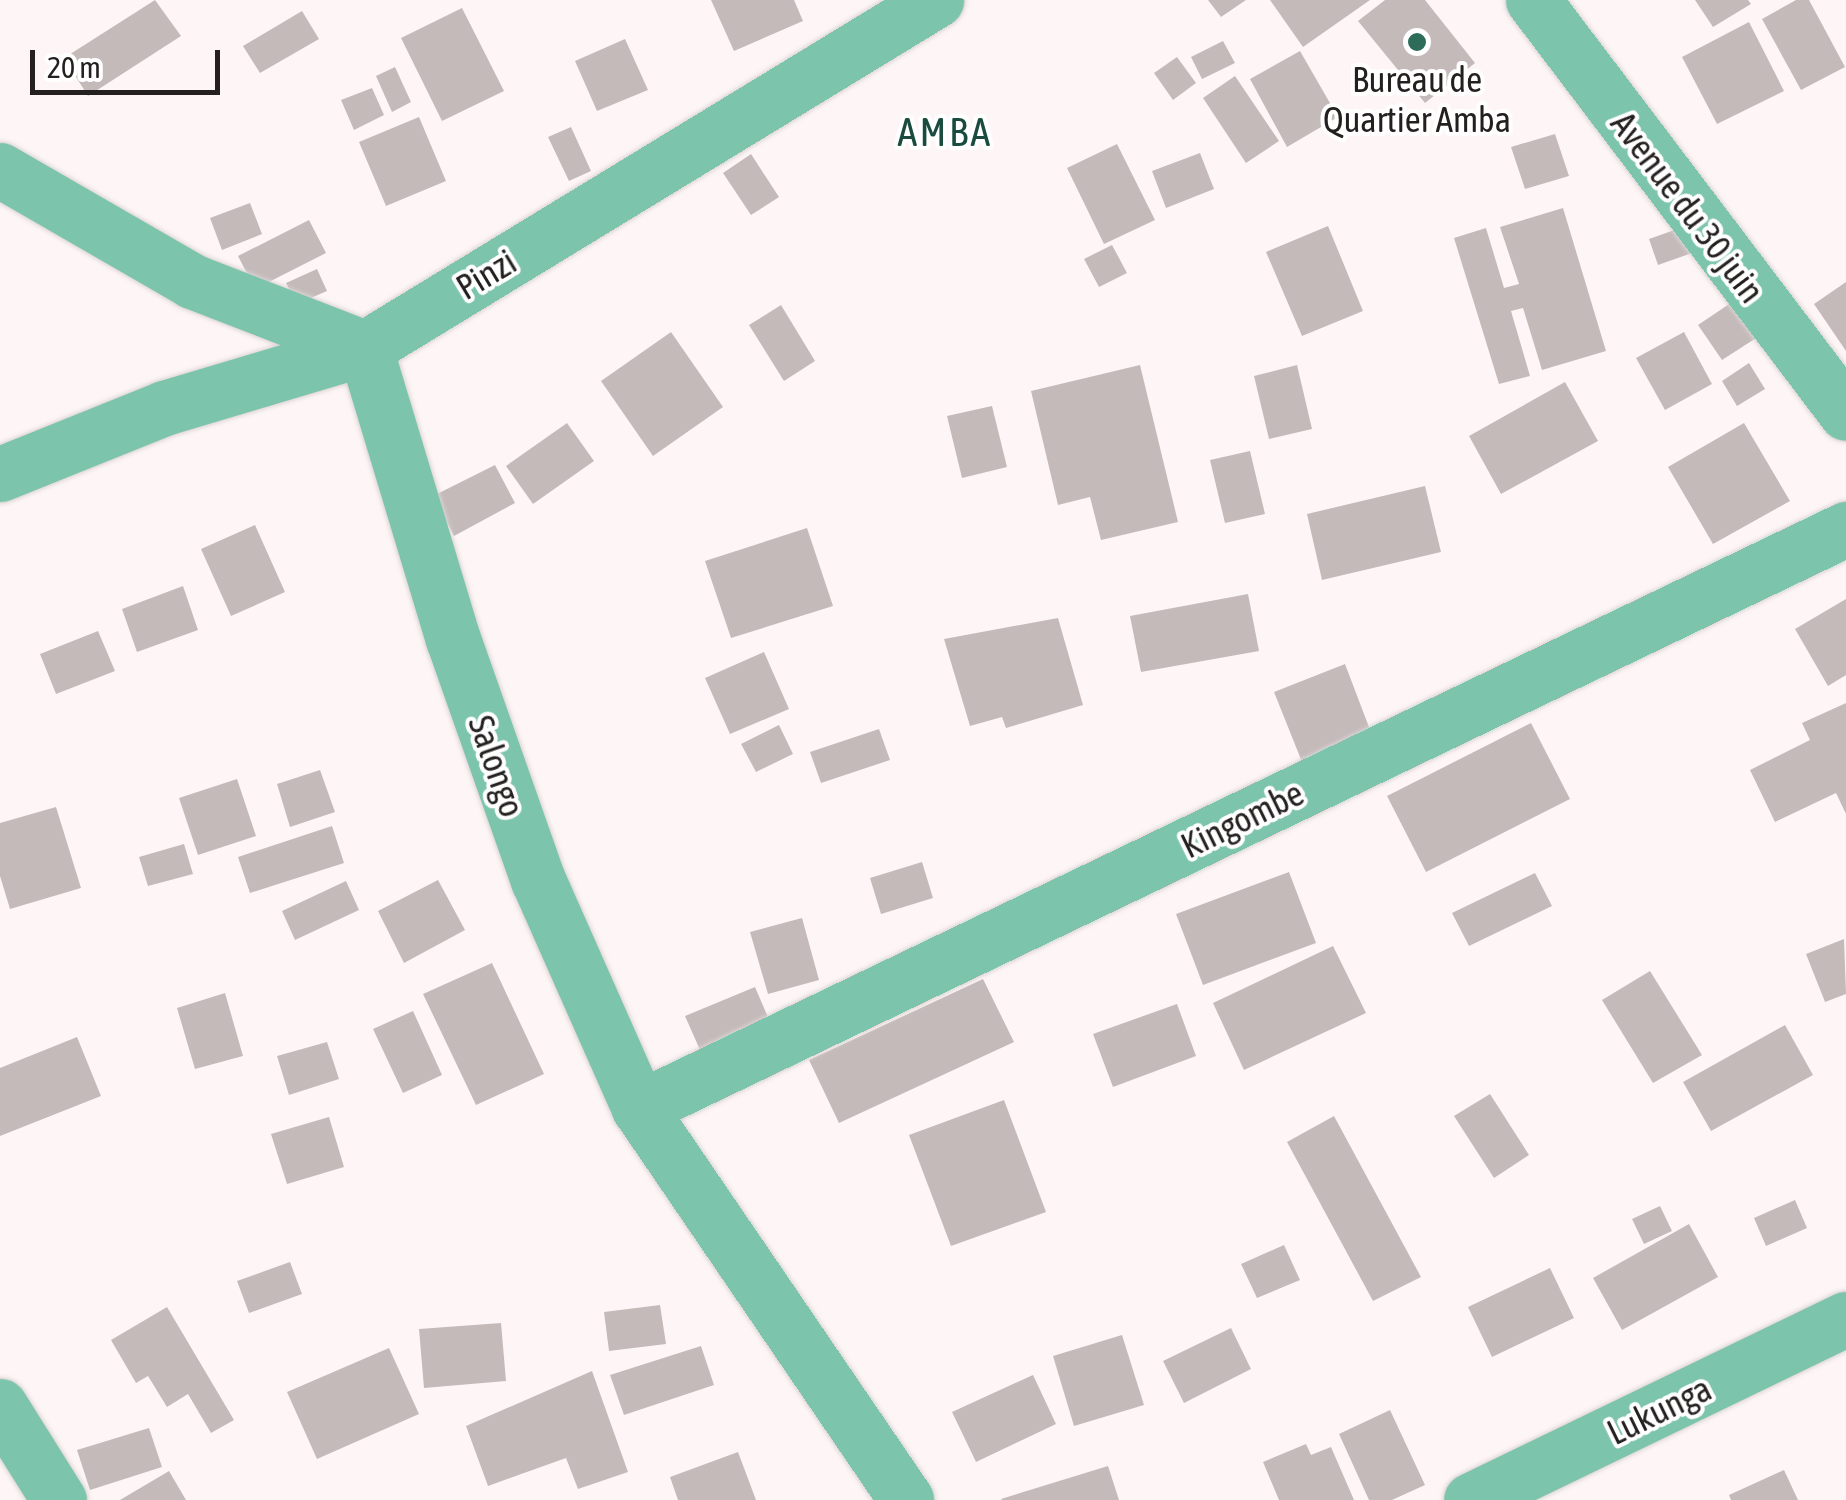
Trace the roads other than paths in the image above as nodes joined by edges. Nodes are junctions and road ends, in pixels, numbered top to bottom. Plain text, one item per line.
1 (936, 0) edge
2 (1533, 0) edge
3 (0, 170) edge
4 (365, 348) junction
5 (1846, 413) edge
6 (0, 474) edge
7 (1846, 530) edge
8 (638, 1108) junction
9 (1846, 1319) edge
10 (0, 1406) edge
11 (59, 1500) edge
12 (906, 1500) edge
13 (1471, 1500) edge

1 - 4 street, Pinzi
2 - 5 street, Avenue du 30 juin
3 - 4 street
4 - 6 street, Pinzi
4 - 8 street, Salongo
7 - 8 street, Kingombe
8 - 12 street, Salongo
9 - 13 street, Lukunga
10 - 11 street

